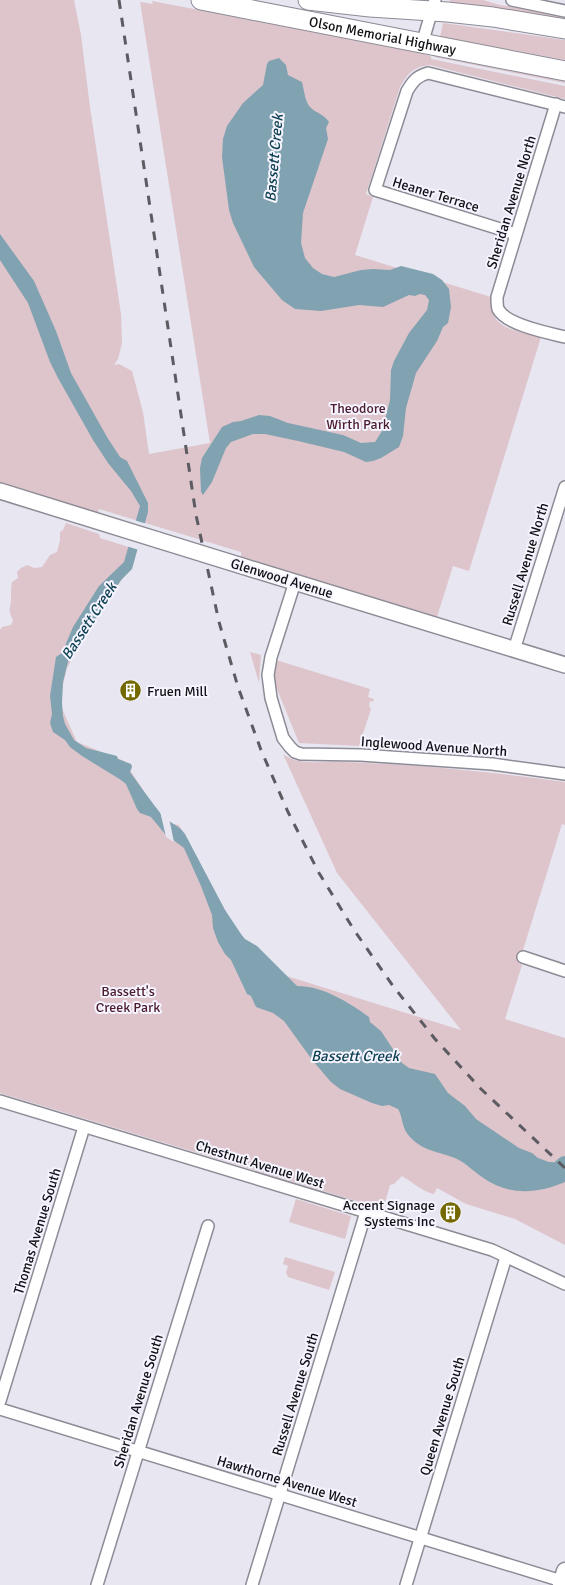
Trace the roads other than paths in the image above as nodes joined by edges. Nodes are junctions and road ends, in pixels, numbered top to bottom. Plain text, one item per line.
1 (201, 0) edge
2 (308, 0) edge
3 (512, 0) edge
4 (433, 5) edge
5 (565, 11) edge
6 (565, 29) edge
7 (422, 44) junction
8 (565, 71) edge
9 (561, 106) edge
10 (516, 234) junction
11 (565, 338) edge
12 (565, 487) edge
13 (0, 491) edge
14 (560, 522) edge
15 (294, 582) junction
16 (514, 650) junction
17 (565, 665) edge
18 (565, 774) edge
19 (523, 957) dead end
20 (565, 971) edge
21 (0, 1101) edge
22 (84, 1127) junction
23 (366, 1212) junction
24 (208, 1226) dead end
25 (506, 1257) junction
26 (565, 1284) edge
27 (0, 1401) edge
28 (0, 1409) edge
29 (138, 1451) junction
30 (280, 1494) junction
31 (421, 1537) junction
32 (563, 1580) edge
33 (97, 1585) edge
34 (252, 1585) edge
35 (406, 1585) edge

1 - 7 main road, Olson Memorial Highway
2 - 4 main road, Olson Memorial Highway
3 - 5 street
4 - 6 main road, Olson Memorial Highway
4 - 7 street
7 - 8 main road, Olson Memorial Highway
9 - 10 street, Sheridan Avenue North
9 - 10 street, Heaner Terrace
10 - 11 street, Sheridan Avenue North
12 - 14 street, Russell Avenue North
13 - 15 street, Glenwood Avenue, bridge
14 - 16 street, Russell Avenue North
15 - 16 street, Glenwood Avenue
15 - 18 street, Inglewood Avenue North
16 - 17 street, Glenwood Avenue
19 - 20 street
21 - 22 street, Chestnut Avenue West
22 - 23 street, Chestnut Avenue West
22 - 27 street, Thomas Avenue South
23 - 25 street, Chestnut Avenue West
23 - 30 street, Russell Avenue South
24 - 29 street, Sheridan Avenue South
25 - 26 street, Chestnut Avenue West
25 - 31 street, Queen Avenue South
28 - 29 street, Hawthorne Avenue West
29 - 30 street, Hawthorne Avenue West
29 - 33 street, Sheridan Avenue South
30 - 31 street, Hawthorne Avenue West
30 - 34 street, Russell Avenue South
31 - 32 street, Hawthorne Avenue West
31 - 35 street, Queen Avenue South

